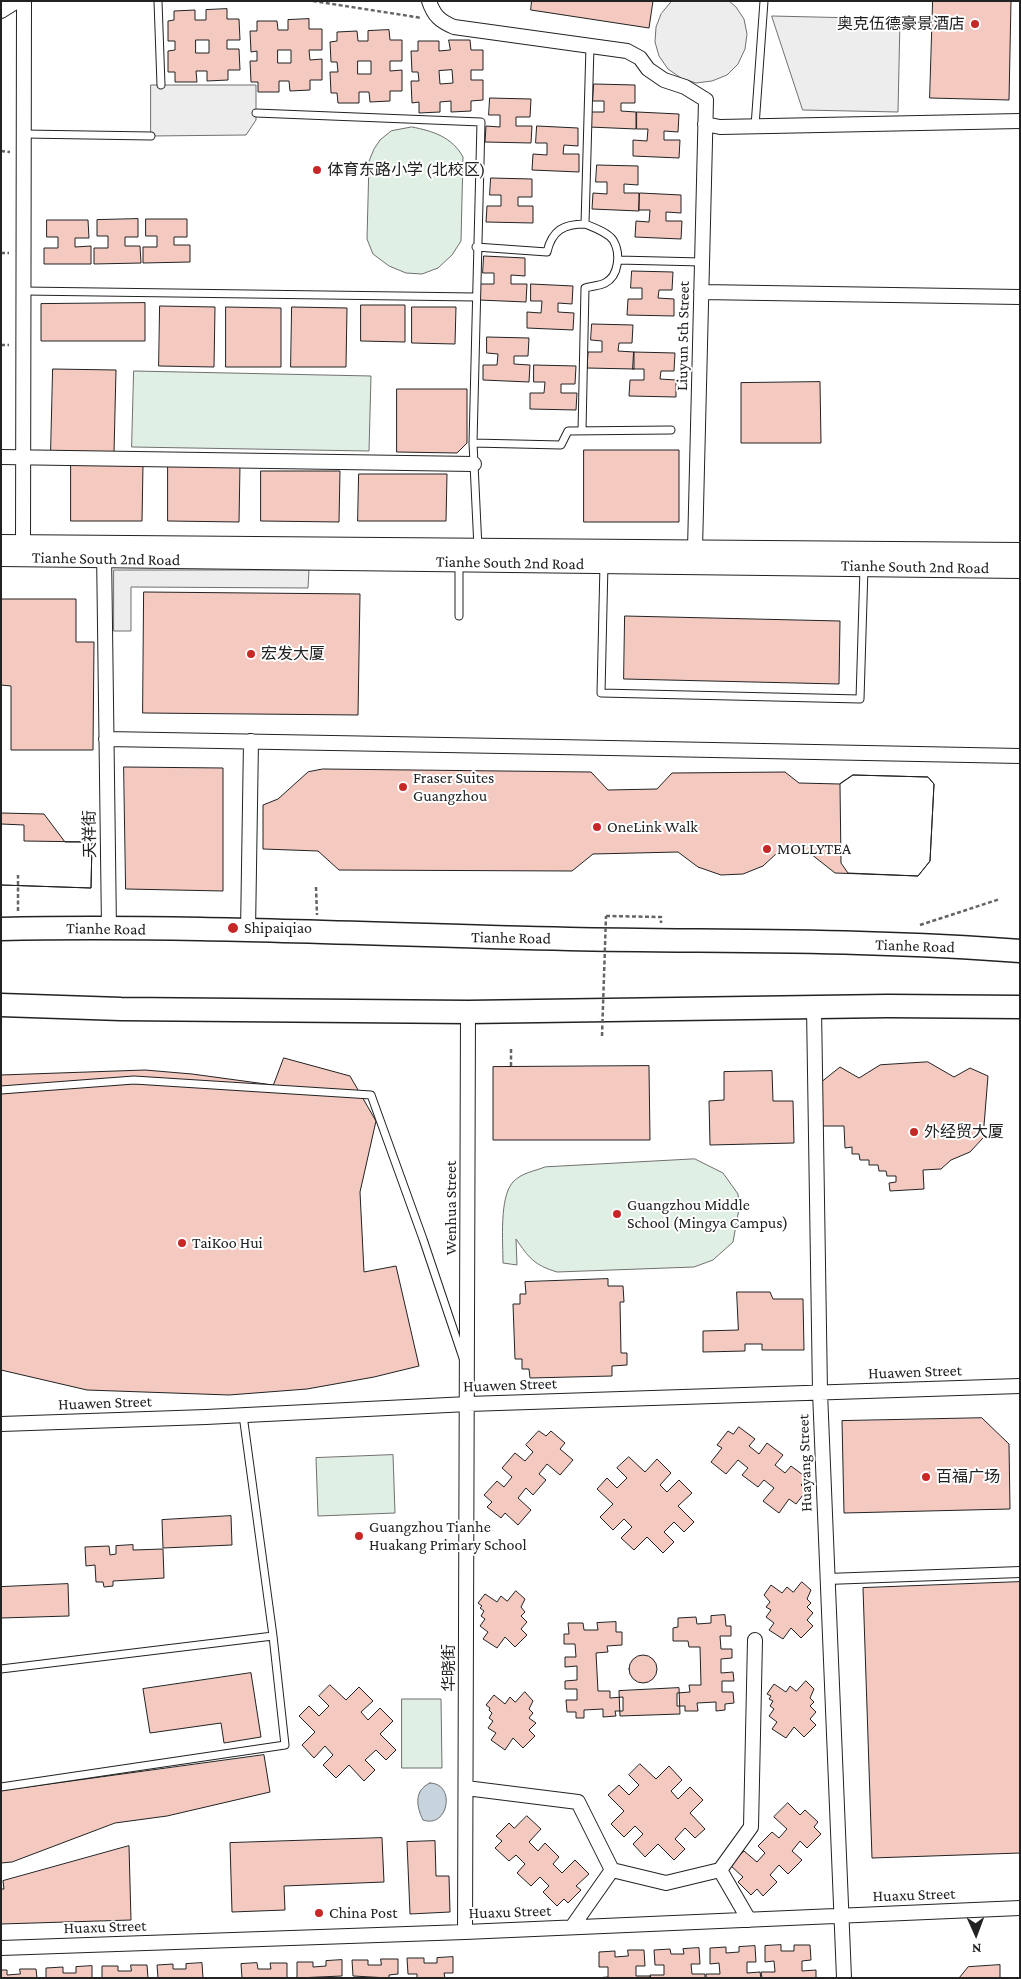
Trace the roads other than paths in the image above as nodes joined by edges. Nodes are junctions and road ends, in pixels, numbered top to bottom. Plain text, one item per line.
1 (17, 1) edge
2 (24, 1) edge
3 (158, 1) edge
4 (429, 1) edge
5 (764, 1) edge
6 (1, 11) edge
7 (590, 46) junction
8 (161, 85) dead end
9 (256, 113) dead end
10 (1020, 121) edge
11 (706, 124) junction
12 (755, 126) junction
13 (24, 134) junction
14 (151, 136) dead end
15 (585, 224) junction
16 (476, 247) junction
17 (618, 260) junction
18 (702, 262) junction
19 (24, 290) junction
20 (701, 292) junction
21 (475, 297) junction
22 (1020, 297) edge
23 (671, 430) dead end
24 (582, 431) junction
25 (473, 443) junction
26 (1, 457) edge
27 (23, 458) junction
28 (474, 464) junction
29 (1, 544) edge
30 (23, 544) junction
31 (478, 548) junction
32 (695, 549) junction
33 (104, 552) junction
34 (1020, 552) edge
35 (460, 555) junction
36 (605, 556) junction
37 (1, 557) edge
38 (864, 559) junction
39 (1020, 569) edge
40 (459, 616) dead end
41 (106, 738) junction
42 (251, 741) junction
43 (1020, 756) edge
44 (10, 924) edge
45 (109, 929) junction
46 (248, 931) junction
47 (1020, 951) edge
48 (1, 1005) edge
49 (1020, 1007) edge
50 (814, 1008) junction
51 (468, 1012) junction
52 (1, 1090) edge
53 (468, 1375) junction
54 (1020, 1386) edge
55 (820, 1392) junction
56 (468, 1404) junction
57 (243, 1415) junction
58 (1, 1424) edge
59 (1020, 1572) edge
60 (827, 1578) junction
61 (273, 1636) junction
62 (755, 1640) dead end
63 (1, 1669) edge
64 (1, 1787) edge
65 (466, 1788) junction
66 (612, 1870) junction
67 (720, 1870) junction
68 (1020, 1908) edge
69 (840, 1916) junction
70 (750, 1920) junction
71 (572, 1927) junction
72 (465, 1932) junction
73 (1, 1948) edge
74 (844, 1978) edge

1 - 6 street
2 - 13 street
3 - 8 lane
4 - 7 street
5 - 12 lane
7 - 11 street, Liuyun 5th Street
7 - 15 lane
9 - 16 lane
10 - 12 street
11 - 12 street
11 - 18 street, Liuyun 5th Street
13 - 14 lane
13 - 19 street
15 - 16 lane
15 - 17 lane
16 - 21 lane
17 - 18 lane
17 - 24 lane
18 - 20 street, Liuyun 5th Street
19 - 21 lane
19 - 27 street
20 - 22 street
20 - 32 street, Liuyun 5th Street
21 - 25 lane
23 - 24 lane
24 - 25 lane
25 - 28 lane
26 - 27 street
27 - 28 street
27 - 30 street
28 - 31 lane
29 - 30 street, Tianhe South 2nd Road
30 - 33 street, Tianhe South 2nd Road
31 - 35 street, Tianhe South 2nd Road
31 - 36 street, Tianhe South 2nd Road
32 - 36 street, Tianhe South 2nd Road
32 - 38 street, Tianhe South 2nd Road
33 - 35 street, Tianhe South 2nd Road
33 - 37 street, Tianhe South 2nd Road
33 - 41 street, 天祥街
34 - 38 street, Tianhe South 2nd Road
35 - 36 street, Tianhe South 2nd Road
35 - 40 lane
36 - 38 street, Tianhe South 2nd Road
36 - 38 lane
38 - 39 street, Tianhe South 2nd Road
41 - 42 street
41 - 45 street, 天祥街
42 - 43 street
42 - 46 street
44 - 45 highway, Tianhe Road
45 - 46 highway, Tianhe Road
46 - 47 highway, Tianhe Road
48 - 51 highway
49 - 50 highway
50 - 51 highway
50 - 55 street, Huayang Street
51 - 53 street, Wenhua Street
52 - 53 lane
53 - 56 street, Wenhua Street
54 - 55 street, Huawen Street
55 - 56 street, Huawen Street
55 - 60 street, Huayang Street
56 - 57 street, Huawen Street
56 - 65 street, 华晓街
57 - 58 street, Huawen Street
57 - 61 lane
59 - 60 street
60 - 69 street, Huayang Street
61 - 63 lane
61 - 64 lane
62 - 67 street
65 - 66 street
65 - 72 street, 华晓街
66 - 67 street
66 - 71 street
67 - 70 street
68 - 69 street, Huaxu Street
69 - 70 street, Huaxu Street
69 - 74 street, Huayang Street
70 - 71 street, Huaxu Street
71 - 72 street, Huaxu Street
72 - 73 street, Huaxu Street

